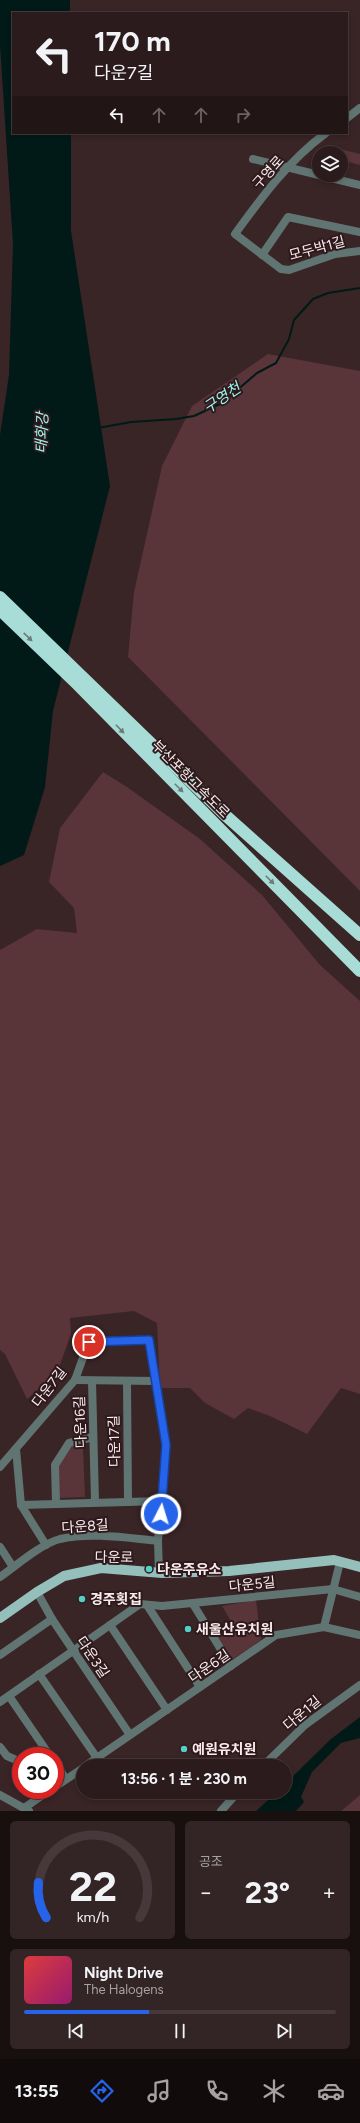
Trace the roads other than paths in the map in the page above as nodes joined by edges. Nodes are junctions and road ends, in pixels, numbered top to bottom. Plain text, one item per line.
1 (360, 108) edge
2 (348, 117) edge
3 (325, 134) edge
4 (253, 159) dead end
5 (288, 168) junction
6 (312, 173) edge
7 (348, 182) edge
8 (360, 185) edge
9 (360, 232) edge
10 (235, 234) joint
11 (360, 251) edge
12 (262, 255) junction
13 (0, 597) edge
14 (0, 610) edge
15 (360, 935) edge
16 (360, 971) edge
17 (75, 1380) junction
18 (92, 1381) junction
19 (127, 1381) junction
20 (156, 1381) junction
21 (93, 1437) junction
22 (16, 1449) junction
23 (0, 1466) edge
24 (162, 1501) junction
25 (95, 1502) junction
26 (128, 1502) junction
27 (56, 1504) junction
28 (21, 1505) junction
29 (158, 1541) junction
30 (46, 1545) junction
31 (0, 1547) edge
32 (340, 1562) junction
33 (14, 1567) junction
34 (360, 1567) edge
35 (159, 1573) junction
36 (0, 1576) edge
37 (333, 1589) junction
38 (37, 1592) junction
39 (360, 1596) edge
40 (193, 1604) junction
41 (147, 1605) junction
42 (0, 1618) edge
43 (52, 1618) junction
44 (110, 1625) junction
45 (324, 1627) junction
46 (360, 1635) edge
47 (73, 1650) junction
48 (0, 1656) edge
49 (231, 1666) junction
50 (39, 1674) junction
51 (360, 1685) edge
52 (200, 1687) junction
53 (9, 1696) junction
54 (0, 1702) edge
55 (167, 1710) junction
56 (130, 1735) junction
57 (0, 1747) edge
58 (41, 1747) edge
59 (12, 1758) edge
60 (97, 1758) joint
61 (270, 1759) edge
62 (76, 1772) edge
63 (64, 1776) edge
64 (66, 1779) joint
65 (0, 1794) edge
66 (39, 1799) edge
67 (232, 1799) edge
68 (26, 1810) edge
69 (221, 1811) edge

1 - 2 street
3 - 5 street, 구영로
4 - 5 street
5 - 6 street
5 - 10 street, 구영로
7 - 8 street
9 - 12 street, 모두박1길
10 - 12 street, 모두박1길
11 - 12 street, 모두박1길
13 - 15 highway, 부산포항고속도로
14 -> 16 highway, 부산포항고속도로
17 - 18 street
17 - 20 street, 다운7길
17 - 22 street, 다운7길
18 - 19 street, 다운16길
18 - 21 street, 다운16길
19 - 20 street, 다운16길
19 - 26 street, 다운17길
20 - 24 street, 다운7길
21 - 25 street, 다운16길
21 - 27 street, 다운17길
22 - 23 street, 다운7길
22 - 28 street
24 - 26 street
24 - 29 street, 다운7길
25 - 26 street
25 - 27 street
27 - 28 street
28 - 30 street
29 - 30 street, 다운8길
29 - 35 street, 다운7길
30 - 33 street, 다운8길
31 - 33 street
32 - 34 main road, 다운로
32 - 35 main road, 다운로
32 - 37 street
33 - 36 street, 다운8길
35 - 38 main road, 다운로
37 - 39 street, 다운5길
37 - 40 street, 다운5길
37 - 45 street
38 - 42 main road, 다운로
38 - 43 street, 다운3길
40 - 41 street, 다운5길
40 - 49 street
41 - 44 street, 다운5길
41 - 52 street
43 - 47 street, 다운3길
43 - 48 street
44 - 47 street, 다운5길
44 - 55 street
45 - 46 street, 다운6길
45 - 49 street, 다운6길
47 - 50 street, 다운5길
47 - 56 street, 다운3길
49 - 52 street, 다운6길
50 - 53 street, 다운5길
50 - 60 street
51 - 61 street, 다운1길
52 - 55 street, 다운6길
53 - 54 street, 다운5길
53 - 58 street
55 - 56 street, 다운6길
56 - 60 street, 다운6길
57 - 59 street
62 - 64 street, 다운6길
63 - 64 street
65 - 68 street
66 - 68 street
67 - 69 street

